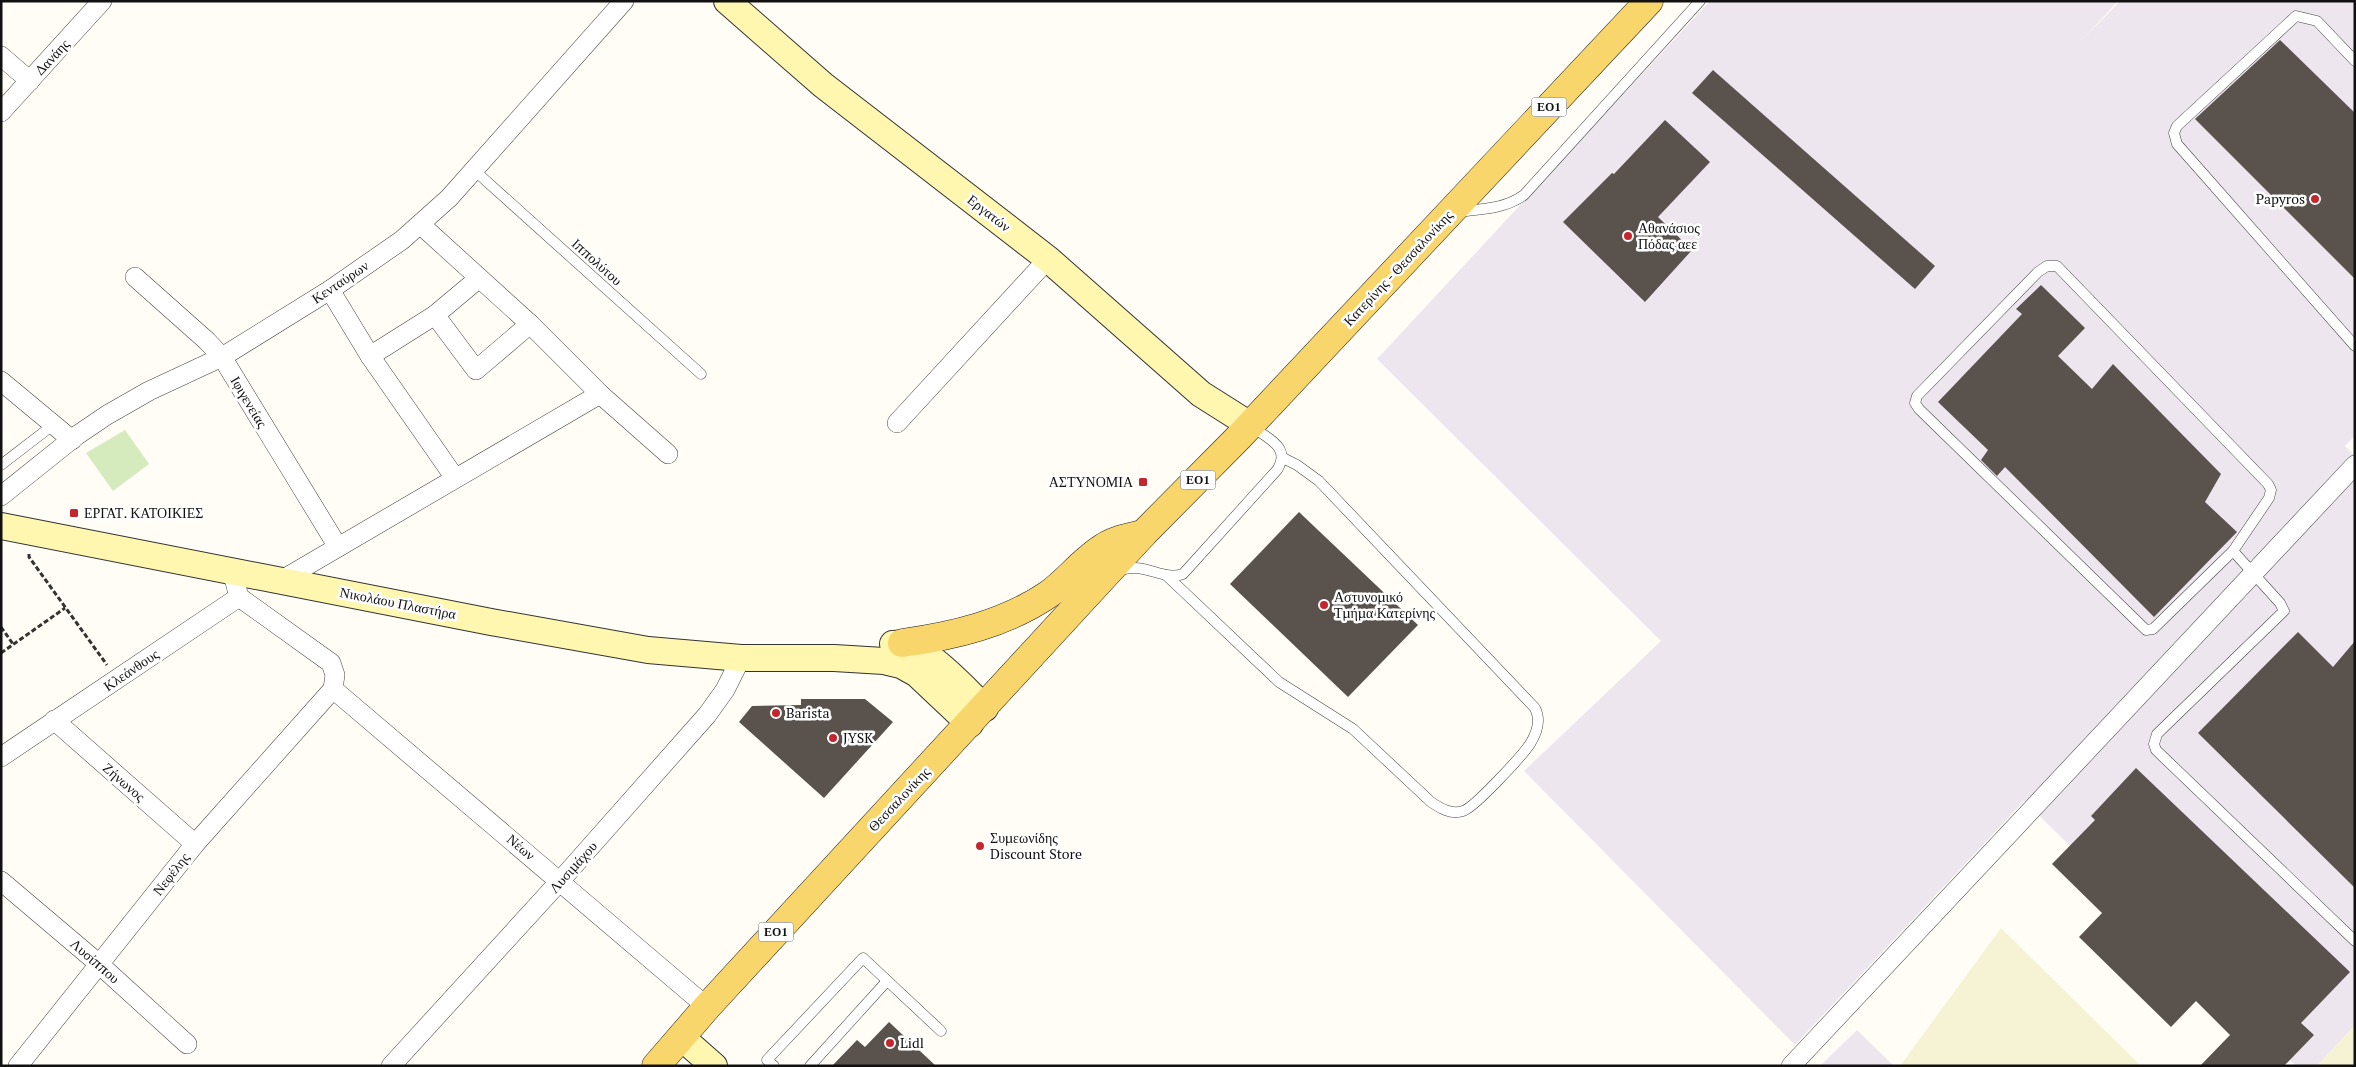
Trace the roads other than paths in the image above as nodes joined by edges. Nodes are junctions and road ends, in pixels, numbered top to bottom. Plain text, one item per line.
1 (102, 1) edge
2 (624, 1) edge
3 (727, 1) edge
4 (1648, 1) edge
5 (1700, 1) edge
6 (1, 56) edge
7 (2355, 61) edge
8 (30, 81) junction
9 (1, 112) edge
10 (474, 170) junction
11 (1449, 213) junction
12 (420, 225) junction
13 (1048, 259) junction
14 (135, 277) dead end
15 (478, 279) junction
16 (330, 290) junction
17 (435, 315) junction
18 (530, 324) junction
19 (2355, 346) edge
20 (370, 356) junction
21 (222, 357) junction
22 (701, 374) dead end
23 (1, 380) edge
24 (600, 394) junction
25 (897, 424) dead end
26 (53, 425) junction
27 (1250, 425) junction
28 (72, 440) junction
29 (668, 454) dead end
30 (1283, 458) junction
31 (2355, 465) edge
32 (1, 466) edge
33 (455, 478) junction
34 (1, 496) edge
35 (1, 526) edge
36 (1144, 534) junction
37 (338, 547) junction
38 (2233, 551) junction
39 (232, 571) junction
40 (2253, 573) junction
41 (1166, 575) junction
42 (1106, 576) junction
43 (282, 580) junction
44 (239, 597) junction
45 (902, 643) junction
46 (741, 658) junction
47 (798, 658) junction
48 (333, 689) junction
49 (977, 716) junction
50 (54, 720) junction
51 (1, 756) edge
52 (195, 844) junction
53 (1, 881) edge
54 (560, 881) junction
55 (2355, 941) edge
56 (100, 964) junction
57 (887, 981) junction
58 (707, 1007) junction
59 (941, 1031) dead end
60 (681, 1037) junction
61 (187, 1044) dead end
62 (18, 1066) edge
63 (391, 1066) edge
64 (656, 1066) edge
65 (714, 1066) edge
66 (774, 1066) edge
67 (810, 1066) edge
68 (1791, 1066) edge

1 - 8 street, Δανάης
2 - 10 street, Κενταύρων
3 - 13 main road, Εργατών
4 - 11 main road, Κατερίνης - Θεσσαλονίκης / ΕΟ1
5 - 11 lane
6 - 8 street
7 - 19 lane
8 - 9 street, Δανάης
10 - 12 street, Κενταύρων
10 - 22 lane, Ιππολύτου
11 - 27 main road, Κατερίνης - Θεσσαλονίκης / ΕΟ1
12 - 15 street
12 - 16 street, Κενταύρων
13 - 25 street
13 - 27 main road, Εργατών
14 - 21 street, Ιφιγενείας
15 - 17 street
15 - 18 street
16 - 20 street
16 - 21 street, Κενταύρων
17 - 18 street
17 - 20 street
18 - 24 street
20 - 33 street
21 - 28 street, Κενταύρων
21 - 37 street, Ιφιγενείας
23 - 26 street
24 - 29 street
24 - 33 street
26 - 28 street
26 - 32 lane
27 - 30 lane
27 - 36 main road, Κατερίνης - Θεσσαλονίκης / ΕΟ1
28 - 34 street, Κενταύρων
30 - 41 lane
30 - 41 lane
31 - 40 street
33 - 37 street
35 - 39 main road, Νικολάου Πλαστήρα
36 - 42 main road, Θεσσαλονίκης / ΕΟ1
36 - 45 main road
37 - 43 street
38 - 38 lane
38 - 40 lane
39 - 43 main road, Νικολάου Πλαστήρα
39 - 44 street
40 - 55 lane
40 - 68 street
41 - 42 lane
42 - 49 main road, Θεσσαλονίκης / ΕΟ1
43 - 46 main road, Νικολάου Πλαστήρα
44 - 48 street
44 - 50 street, Κλεάνθους
45 - 47 main road, Νικολάου Πλαστήρα
45 - 49 main road
46 - 47 main road, Νικολάου Πλαστήρα
46 - 54 street, Λυσιμάχου
47 - 49 main road, Νικολάου Πλαστήρα
48 - 52 street, Νεφέλης
48 - 54 street, Νέων
49 - 58 main road, Θεσσαλονίκης / ΕΟ1
50 - 51 street, Κλεάνθους
50 - 52 street, Ζήνωνος
52 - 56 street, Νεφέλης
53 - 56 street, Λυσίππου
54 - 58 street, Νέων
54 - 63 street, Λυσιμάχου
56 - 61 street, Λυσίππου
56 - 62 street, Νεφέλης
57 - 59 lane
57 - 66 lane
57 - 67 lane
58 - 60 main road, Θεσσαλονίκης / ΕΟ1
60 - 64 main road, Θεσσαλονίκης / ΕΟ1
60 - 65 main road

